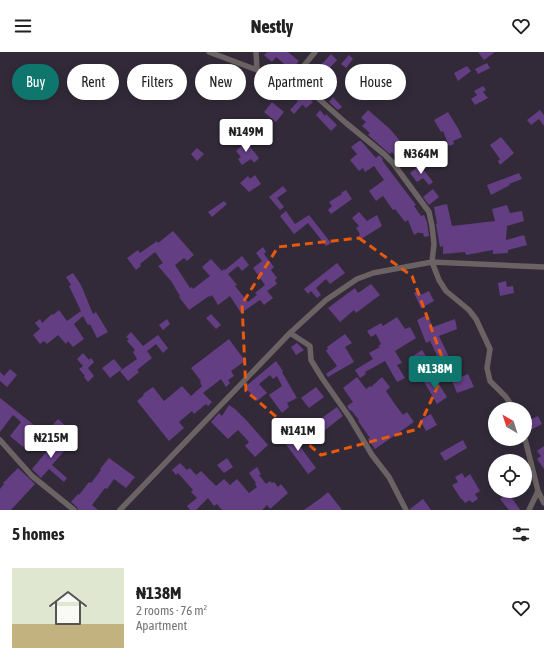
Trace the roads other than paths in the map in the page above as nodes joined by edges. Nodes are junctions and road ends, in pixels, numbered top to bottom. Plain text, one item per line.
1 (209, 52) edge
2 (256, 52) edge
3 (315, 52) edge
4 (257, 64) edge
5 (305, 64) edge
6 (254, 69) edge
7 (320, 100) edge
8 (432, 262) junction
9 (544, 267) edge
10 (290, 333) junction
11 (509, 402) edge
12 (0, 440) edge
13 (527, 446) edge
14 (538, 491) junction
15 (544, 503) edge
16 (74, 510) edge
17 (120, 510) edge
18 (406, 510) edge
19 (529, 510) edge

1 - 6 street
2 - 4 street
3 - 5 street
7 - 8 street
8 - 9 street
8 - 10 street
8 - 11 street
10 - 17 street
10 - 18 street
12 - 16 street
13 - 14 street
14 - 15 street
14 - 19 street

